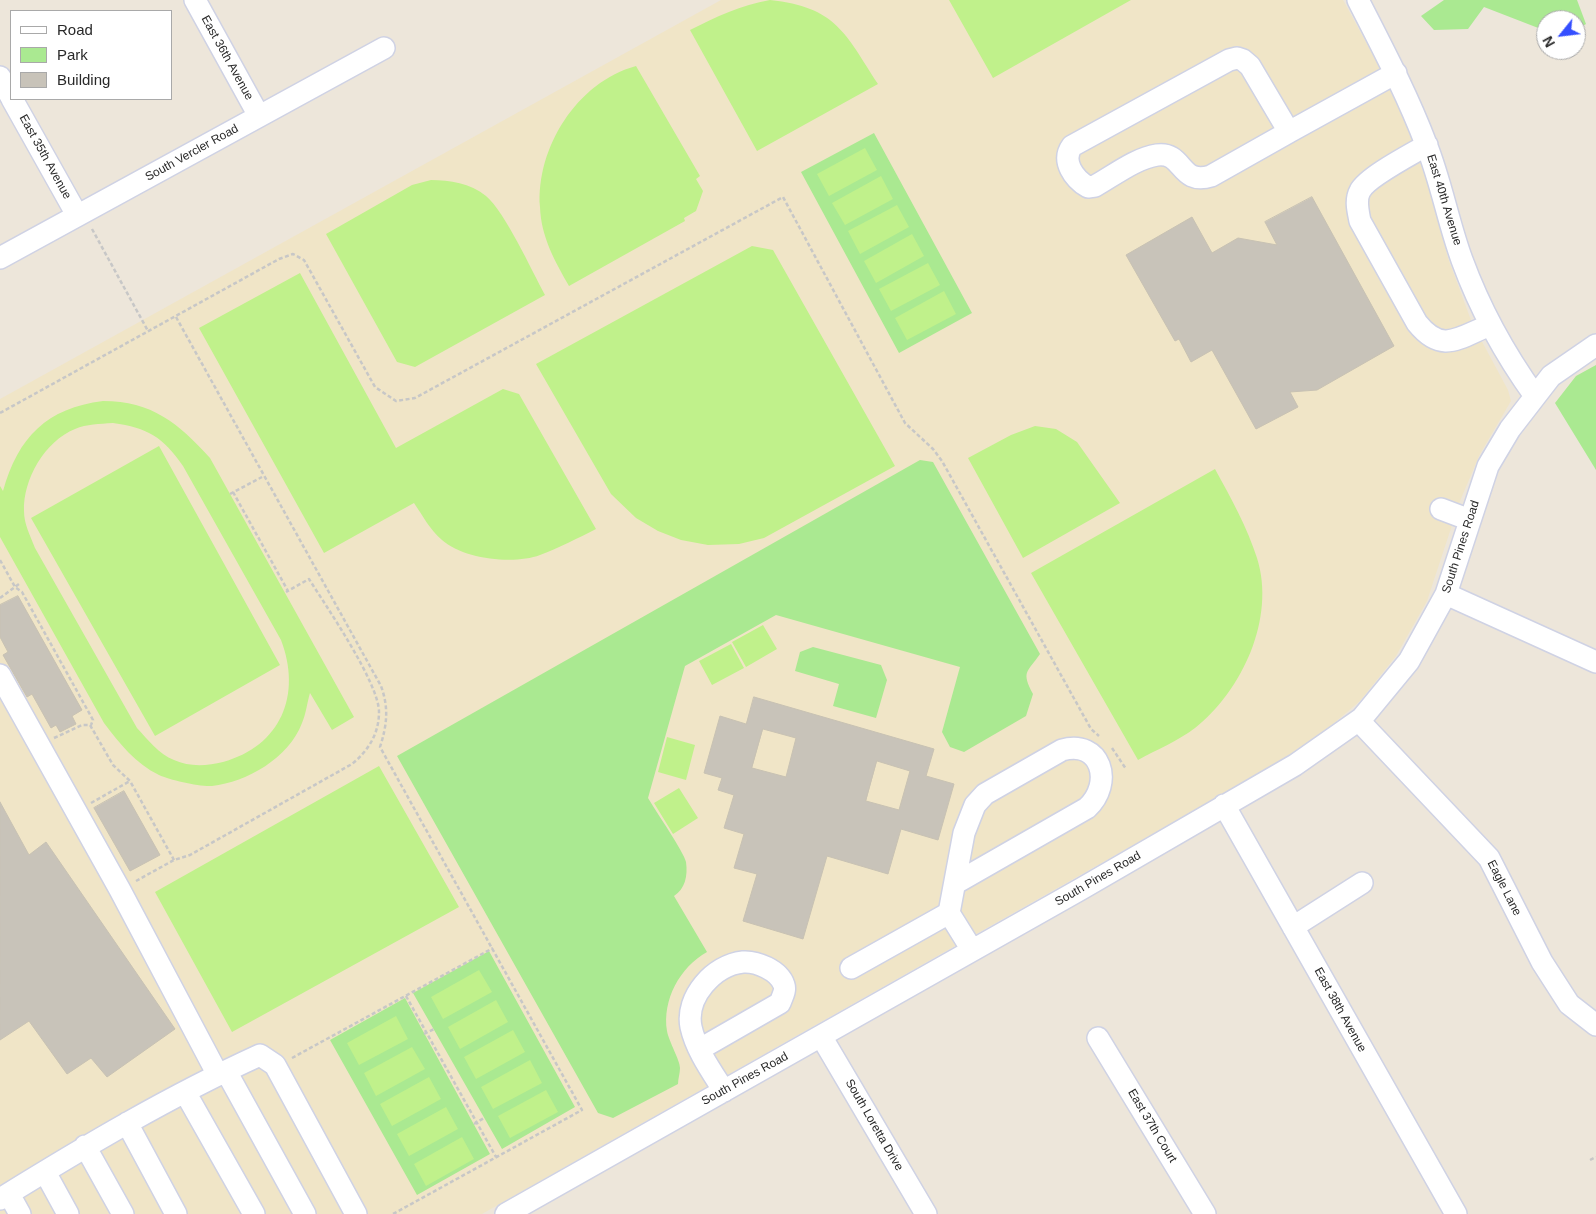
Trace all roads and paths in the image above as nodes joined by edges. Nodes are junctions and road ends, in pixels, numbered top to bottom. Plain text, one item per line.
1 (195, 0) edge
2 (1358, 0) edge
3 (384, 48) dead end
4 (1396, 73) junction
5 (0, 77) edge
6 (10, 94) edge
7 (13, 100) edge
8 (259, 116) junction
9 (1289, 132) junction
10 (1427, 145) junction
11 (80, 214) junction
12 (0, 258) edge
13 (176, 317) junction
14 (1490, 325) junction
15 (148, 330) junction
16 (1596, 345) edge
17 (1535, 396) junction
18 (0, 413) edge
19 (262, 478) dead end
20 (1441, 509) dead end
21 (1470, 520) junction
22 (0, 560) edge
23 (19, 584) dead end
24 (15, 586) junction
25 (1446, 594) junction
26 (0, 598) edge
27 (1596, 662) edge
28 (0, 675) edge
29 (1362, 718) junction
30 (90, 725) junction
31 (57, 736) dead end
32 (1102, 738) dead end
33 (1107, 742) dead end
34 (1126, 769) dead end
35 (130, 781) junction
36 (1224, 805) junction
37 (77, 812) junction
38 (174, 860) junction
39 (956, 883) junction
40 (1362, 883) dead end
41 (120, 890) junction
42 (949, 913) junction
43 (1293, 927) junction
44 (493, 948) junction
45 (972, 950) junction
46 (851, 968) dead end
47 (406, 996) junction
48 (1595, 1024) edge
49 (434, 1029) dead end
50 (425, 1033) junction
51 (821, 1036) junction
52 (1098, 1038) dead end
53 (700, 1049) junction
54 (275, 1065) junction
55 (222, 1073) junction
56 (724, 1091) junction
57 (186, 1092) junction
58 (484, 1118) dead end
59 (127, 1123) junction
60 (475, 1123) junction
61 (85, 1146) junction
62 (496, 1157) junction
63 (1596, 1157) edge
64 (1590, 1160) dead end
65 (44, 1172) junction
66 (4, 1196) edge
67 (20, 1214) edge
68 (68, 1214) edge
69 (123, 1214) edge
70 (176, 1214) edge
71 (254, 1214) edge
72 (305, 1214) edge
73 (356, 1214) edge
74 (393, 1214) edge
75 (506, 1214) edge
76 (926, 1214) edge
77 (1205, 1214) edge
78 (1456, 1214) edge

1 - 8 street, East 36th Avenue
2 - 4 street, East 40th Avenue
3 - 8 street, South Vercler Road
4 - 9 street
4 - 10 street, East 40th Avenue
5 - 6 street, East 35th Avenue
7 - 11 street, East 35th Avenue
8 - 11 street, South Vercler Road
9 - 9 street
10 - 14 street, East 40th Avenue
10 - 14 street
11 - 12 street, South Vercler Road
11 - 15 path
13 - 15 path
13 - 32 path
13 - 44 path
14 - 17 street, East 40th Avenue
15 - 18 path
16 - 17 street, South Pines Road
17 - 21 street, South Pines Road
19 - 38 path
20 - 21 street
21 - 25 street, South Pines Road
22 - 24 path
23 - 24 path
24 - 26 path
24 - 30 path
25 - 27 street
25 - 29 street, South Pines Road
28 - 37 street
29 - 36 street, South Pines Road
29 - 48 street, Eagle Lane
30 - 31 path
30 - 35 path
33 - 34 path
35 - 37 path
35 - 38 path
36 - 43 street, East 38th Avenue
36 - 45 street, South Pines Road
37 - 41 street
38 - 41 path
39 - 39 street
39 - 42 street
40 - 43 street
41 - 55 street
42 - 45 street
42 - 46 street
43 - 78 street, East 38th Avenue
44 - 47 path
44 - 62 path
45 - 51 street, South Pines Road
47 - 50 path
47 - 54 path
49 - 50 path
50 - 60 path
51 - 56 street, South Pines Road
51 - 76 street, South Loretta Drive
52 - 77 street, East 37th Court
53 - 53 street
53 - 56 street
54 - 55 street
54 - 73 street
55 - 57 street
55 - 72 street
56 - 75 street, South Pines Road
57 - 59 street
57 - 71 street
58 - 60 path
59 - 61 street
59 - 70 street
60 - 62 path
61 - 65 street
61 - 69 street
62 - 74 path
63 - 64 path
65 - 66 street
65 - 68 street
66 - 67 street

